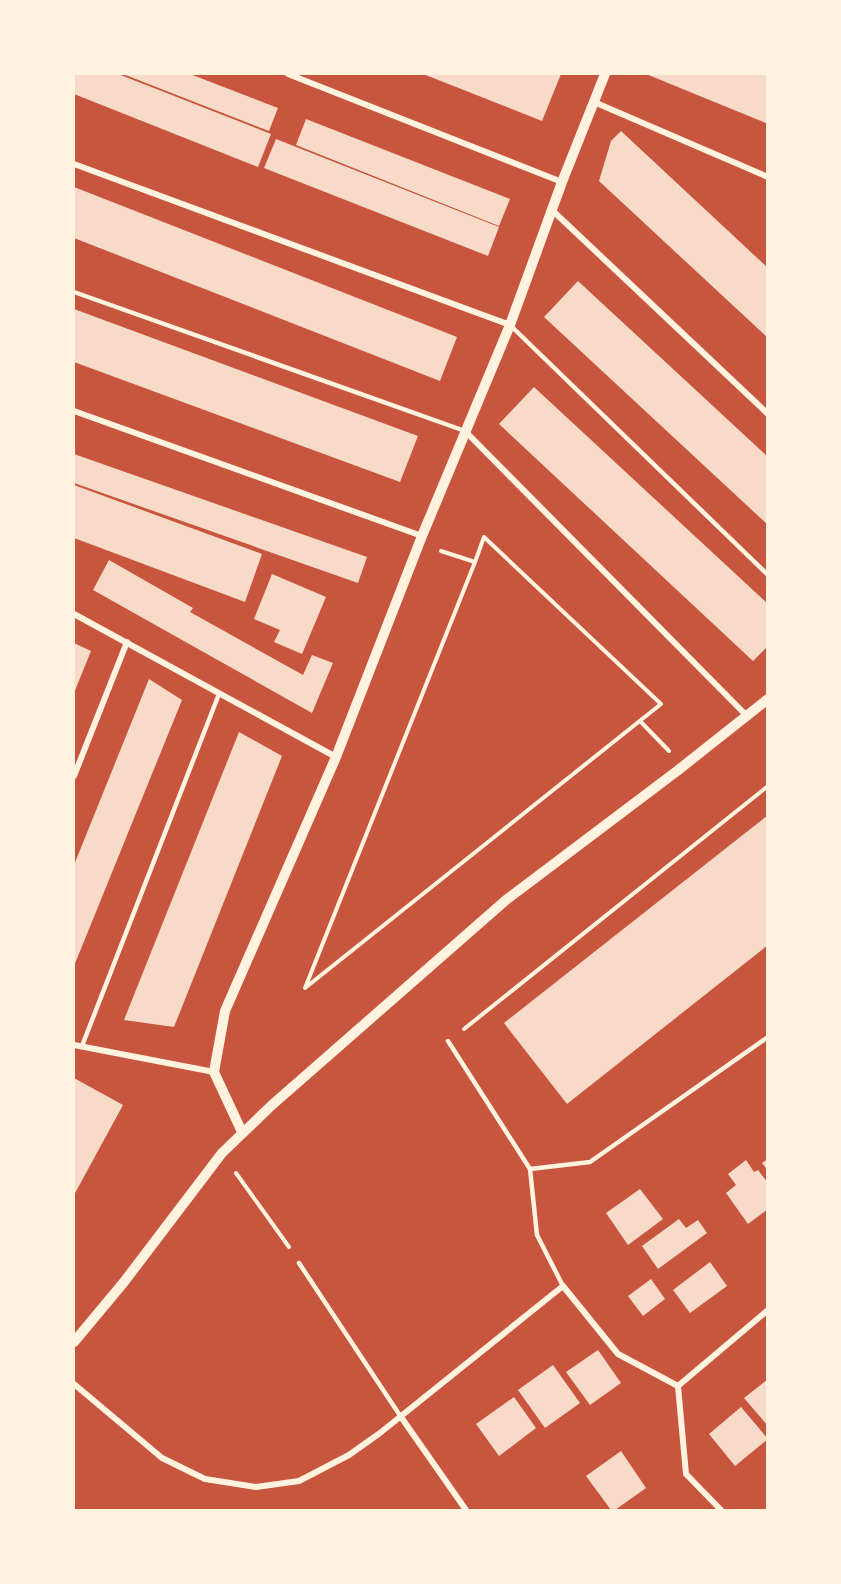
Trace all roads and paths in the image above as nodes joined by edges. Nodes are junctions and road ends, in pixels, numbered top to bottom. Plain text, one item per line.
1 (288, 74) edge
2 (605, 74) edge
3 (594, 102) junction
4 (74, 164) edge
5 (768, 177) edge
6 (562, 182) junction
7 (552, 211) junction
8 (74, 292) edge
9 (510, 325) junction
10 (74, 411) edge
11 (768, 414) edge
12 (465, 431) junction
13 (420, 540) junction
14 (475, 562) junction
15 (768, 575) edge
16 (74, 614) edge
17 (126, 642) junction
18 (219, 694) junction
19 (768, 699) edge
20 (746, 715) junction
21 (640, 721) junction
22 (336, 757) junction
23 (684, 765) junction
24 (74, 776) edge
25 (768, 786) edge
26 (768, 1037) edge
27 (448, 1041) joint
28 (74, 1045) edge
29 (82, 1046) junction
30 (214, 1072) junction
31 (242, 1132) junction
32 (222, 1153) junction
33 (530, 1169) junction
34 (299, 1263) joint
35 (563, 1286) junction
36 (768, 1310) edge
37 (74, 1342) edge
38 (74, 1384) edge
39 (678, 1386) junction
40 (401, 1417) junction
41 (466, 1510) edge
42 (722, 1510) edge

1 - 6 street
2 - 3 street
3 - 5 street
3 - 6 street
4 - 9 street
6 - 7 street
7 - 9 street
7 - 11 street
8 - 12 lane
9 - 12 street
9 - 15 lane
10 - 13 street
12 - 13 street
12 - 20 street
13 - 14 path
13 - 22 street
14 - 21 path
14 - 21 path
16 - 17 street
17 - 18 street
17 - 24 street
18 - 22 street
18 - 29 lane
19 - 20 street
20 - 23 street
21 - 23 path
22 - 30 street
23 - 31 street
25 - 27 path
26 - 33 lane
27 - 33 lane
28 - 29 street
29 - 30 street
30 - 31 street
31 - 32 street
32 - 34 path
32 - 37 street
33 - 35 lane
34 - 40 lane
35 - 39 street
35 - 40 street
36 - 39 street
38 - 40 street
39 - 42 street
40 - 41 street

